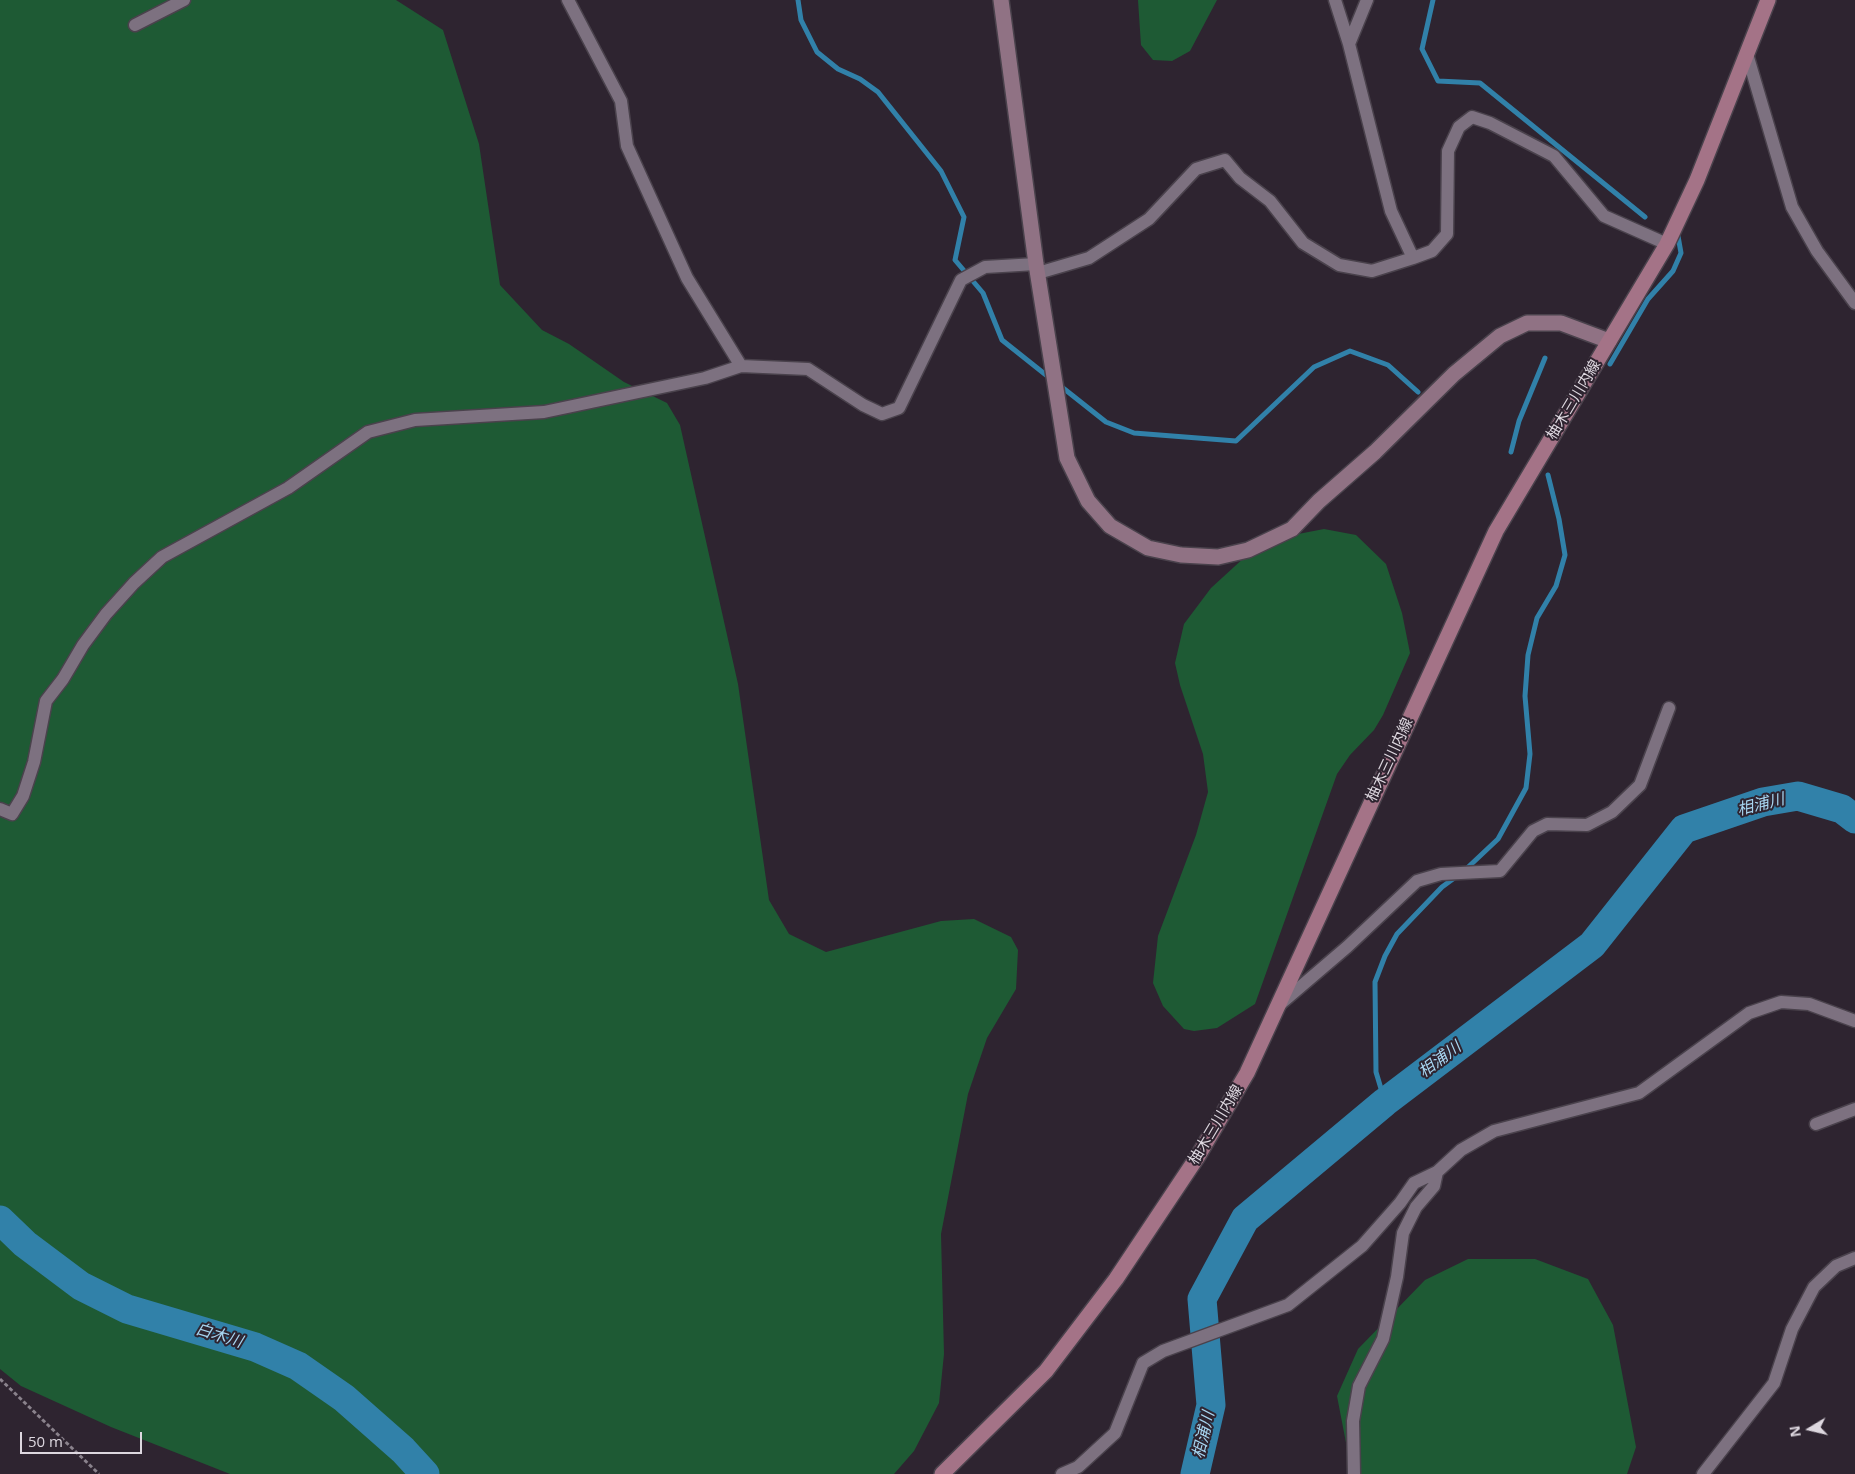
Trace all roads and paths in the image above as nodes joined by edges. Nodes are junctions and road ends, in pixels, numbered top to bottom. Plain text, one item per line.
1 (184, 0) edge
2 (568, 0) edge
3 (1001, 0) edge
4 (1334, 0) edge
5 (1367, 0) edge
6 (1768, 0) edge
7 (135, 25) dead end
8 (1349, 44) junction
9 (1747, 54) junction
10 (1667, 244) junction
11 (1413, 258) junction
12 (1037, 268) junction
13 (1855, 304) edge
14 (1609, 341) junction
15 (741, 366) junction
16 (1669, 708) dead end
17 (0, 809) edge
18 (1278, 1006) junction
19 (1855, 1021) edge
20 (1855, 1109) edge
21 (1816, 1124) dead end
22 (1437, 1172) junction
23 (1855, 1258) edge
24 (0, 1379) edge
25 (98, 1474) edge
26 (942, 1474) edge
27 (1062, 1474) edge
28 (1354, 1474) edge
29 (1703, 1474) edge

1 - 7 street
2 - 15 street
3 - 12 street
4 - 8 street
5 - 8 street
6 - 9 main road, 柚木三川内線
8 - 11 street
9 - 10 main road, 柚木三川内線
9 - 13 street
10 - 11 street
10 - 14 main road, 柚木三川内線
11 - 12 street
12 - 14 street
12 - 15 street
14 - 18 main road, 柚木三川内線
15 - 17 street
16 - 18 street
18 - 26 main road, 柚木三川内線
19 - 22 street
20 - 21 street
22 - 27 street
22 - 28 street
23 - 29 street
24 - 25 path

